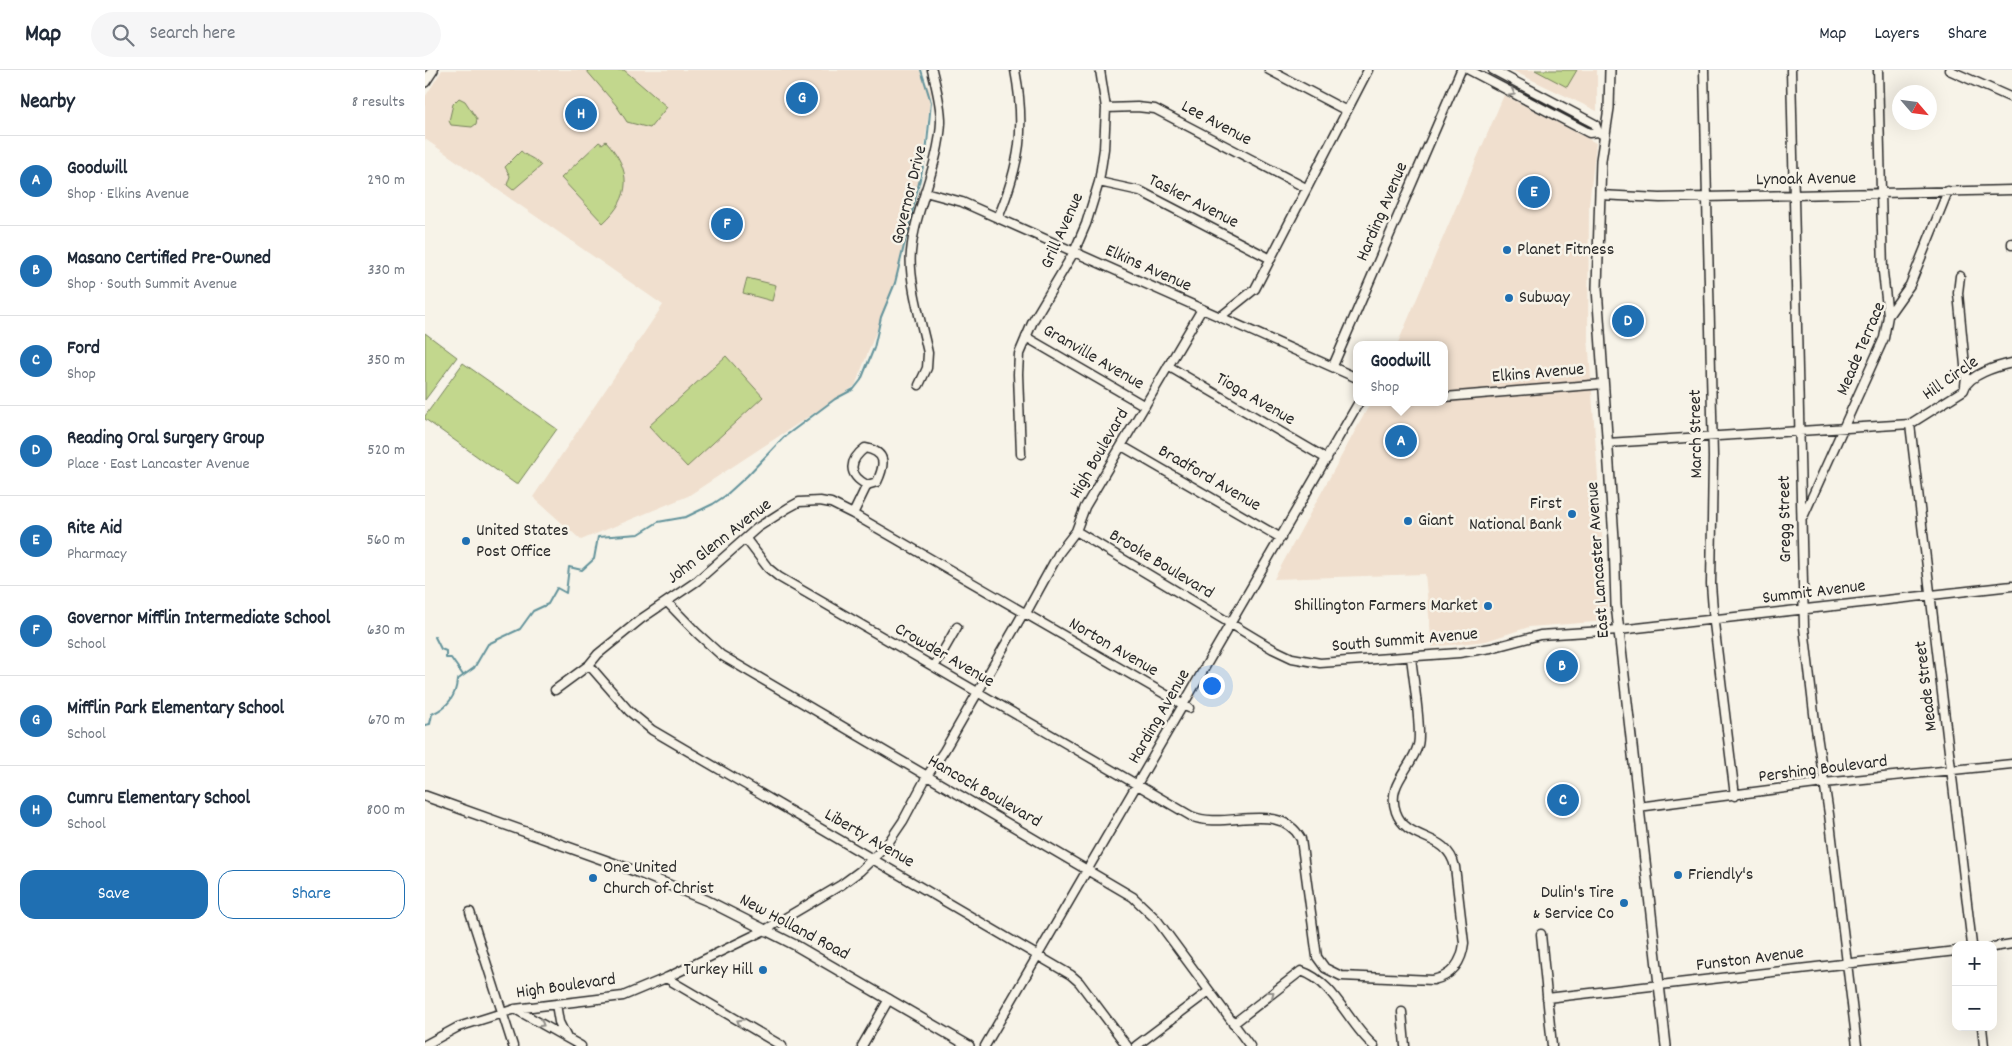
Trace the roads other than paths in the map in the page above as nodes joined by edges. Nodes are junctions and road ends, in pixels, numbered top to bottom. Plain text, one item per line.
1 (433, 70) edge
2 (931, 70) edge
3 (1015, 70) edge
4 (1100, 70) edge
5 (1269, 70) edge
6 (1368, 70) edge
7 (1461, 70) edge
8 (1469, 70) edge
9 (1493, 70) edge
10 (1610, 70) edge
11 (1703, 70) edge
12 (1791, 70) edge
13 (1878, 70) edge
14 (1949, 70) edge
15 (425, 82) edge
16 (2012, 98) edge
17 (1106, 108) junction
18 (1347, 111) junction
19 (1601, 134) junction
20 (1099, 182) junction
21 (1307, 188) junction
22 (2012, 190) edge
23 (1948, 191) junction
24 (925, 192) junction
25 (1881, 193) junction
26 (1600, 195) junction
27 (1794, 195) junction
28 (1707, 197) junction
29 (997, 218) junction
30 (1074, 252) junction
31 (1271, 259) junction
32 (1960, 276) dead end
33 (1201, 309) junction
34 (1889, 316) junction
35 (1220, 317) junction
36 (1026, 337) junction
37 (2012, 363) edge
38 (1168, 366) junction
39 (1333, 366) junction
40 (1353, 376) edge
41 (1603, 384) junction
42 (919, 385) dead end
43 (1965, 386) junction
44 (1448, 397) edge
45 (1145, 406) junction
46 (1357, 406) edge
47 (1910, 424) junction
48 (1843, 429) junction
49 (1800, 432) junction
50 (1713, 438) junction
51 (1607, 443) junction
52 (1122, 446) junction
53 (1021, 454) dead end
54 (1327, 459) junction
55 (867, 485) junction
56 (853, 514) junction
57 (1802, 519) junction
58 (1076, 531) junction
59 (1281, 538) junction
60 (747, 539) junction
61 (2012, 586) edge
62 (1931, 595) junction
63 (667, 602) junction
64 (1803, 610) junction
65 (1025, 613) junction
66 (1714, 620) junction
67 (1231, 624) junction
68 (957, 627) dead end
69 (1619, 630) junction
70 (1411, 657) junction
71 (589, 665) junction
72 (934, 667) junction
73 (555, 690) dead end
74 (977, 693) junction
75 (1186, 707) junction
76 (2012, 764) edge
77 (1952, 771) junction
78 (927, 776) junction
79 (1824, 784) junction
80 (1138, 785) junction
81 (425, 796) edge
82 (1735, 796) junction
83 (1638, 808) junction
84 (873, 859) junction
85 (1088, 870) junction
86 (470, 912) dead end
87 (765, 930) junction
88 (1541, 934) dead end
89 (1972, 941) edge
90 (2012, 944) edge
91 (1997, 946) edge
92 (1952, 951) edge
93 (1039, 955) junction
94 (1847, 964) junction
95 (666, 978) junction
96 (1659, 986) junction
97 (1209, 991) junction
98 (1547, 998) junction
99 (889, 1000) junction
100 (556, 1004) junction
101 (515, 1009) junction
102 (503, 1012) junction
103 (1402, 1012) dead end
104 (1233, 1024) junction
105 (1982, 1031) edge
106 (567, 1038) junction
107 (425, 1045) edge
108 (513, 1046) edge
109 (581, 1046) edge
110 (782, 1046) edge
111 (862, 1046) edge
112 (969, 1046) edge
113 (985, 1046) edge
114 (1127, 1046) edge
115 (1136, 1046) edge
116 (1250, 1046) edge
117 (1375, 1046) edge
118 (1405, 1046) edge
119 (1552, 1046) edge
120 (1666, 1046) edge
121 (1857, 1046) edge
122 (1984, 1046) edge

1 - 15 main road
2 - 24 street, Governor Drive
3 - 29 street
4 - 17 street, Grill Avenue
5 - 18 street
6 - 18 street
7 - 39 street, Harding Avenue
8 -> 19 street
9 - 19 street
10 - 19 main road, East Lancaster Avenue
11 - 28 street, March Street
12 - 27 street, Gregg Street
13 - 25 street
14 - 16 street
17 - 20 street, Grill Avenue
17 - 21 street, Lee Avenue
18 - 21 street
19 - 26 main road, East Lancaster Avenue
20 - 30 street, Grill Avenue
20 - 31 street, Tasker Avenue
21 - 31 street
22 - 23 street, Lynoak Avenue
23 - 25 street, Lynoak Avenue
23 - 34 street, Meade Terrace
24 - 29 street, Elkins Avenue
24 - 42 street, Governor Drive
25 - 27 street, Lynoak Avenue
25 - 34 street
26 - 28 street, Lynoak Avenue
26 - 41 main road, East Lancaster Avenue
27 - 28 street, Lynoak Avenue
27 - 49 street, Gregg Street
28 - 50 street, March Street
29 - 30 street, Elkins Avenue
30 - 33 street, Elkins Avenue
30 - 36 street, Grill Avenue
31 - 35 street
32 - 43 street
33 - 35 street, Elkins Avenue
33 - 38 street, High Boulevard
34 - 48 street, Meade Terrace
35 - 39 street, Elkins Avenue
36 - 45 street, Granville Avenue
36 - 53 street, Grill Avenue
37 - 43 street, Hill Circle
38 - 45 street, High Boulevard
38 - 54 street, Tioga Avenue
39 - 40 street, Elkins Avenue
41 - 44 street, Elkins Avenue
41 - 51 main road, East Lancaster Avenue
43 - 47 street, Hill Circle
45 - 52 street, High Boulevard
46 - 54 street, Harding Avenue
47 - 48 street
47 - 62 street, Meade Street
48 - 49 street
48 - 57 street, Meade Terrace
49 - 50 street
49 - 57 street, Gregg Street
50 - 51 street
50 - 66 street, March Street
51 - 69 main road, East Lancaster Avenue
52 - 58 street, High Boulevard
52 - 59 street, Bradford Avenue
54 - 59 street, Harding Avenue
55 - 55 street
55 - 56 street
56 - 60 street, John Glenn Avenue
56 - 65 street, John Glenn Avenue
57 - 64 street, Gregg Street
58 - 65 street, High Boulevard
58 - 67 street, Brooke Boulevard
59 - 67 street, Harding Avenue
60 - 63 street, John Glenn Avenue
60 - 72 street, Crowder Avenue
61 - 62 street, Summit Avenue
62 - 64 street, Summit Avenue
62 - 77 street, Meade Street
63 - 71 street, John Glenn Avenue
63 - 78 street, Hancock Boulevard
64 - 66 street, Summit Avenue
64 - 79 street, Gregg Street
65 - 74 street, High Boulevard
65 - 75 street, Norton Avenue
66 - 69 street, Summit Avenue
66 - 82 street, March Street
67 - 70 street, South Summit Avenue
67 - 75 street, Harding Avenue
68 - 72 street
69 - 70 street, South Summit Avenue
69 - 83 main road, East Lancaster Avenue
70 - 80 street, Crowder Avenue
71 - 73 street, John Glenn Avenue
71 - 84 street, Liberty Avenue
72 - 74 street, Crowder Avenue
74 - 78 street, High Boulevard
74 - 80 street, Crowder Avenue
75 - 80 street, Harding Avenue
76 - 77 street, Pershing Boulevard
77 - 79 street, Pershing Boulevard
77 - 89 street, Meade Street
78 - 84 street, High Boulevard
78 - 85 street, Hancock Boulevard
79 - 82 street, Pershing Boulevard
79 - 94 street, Gregg Street
80 - 85 street, Harding Avenue
81 - 87 main road, New Holland Road
82 - 83 street, Pershing Boulevard
83 - 96 main road, East Lancaster Avenue
84 - 87 street, High Boulevard
84 - 93 street, Liberty Avenue
85 - 93 street, Harding Avenue
85 - 97 street, Hancock Boulevard
86 - 102 street
87 - 95 street, High Boulevard
87 - 99 main road, New Holland Road
88 - 98 street
90 - 91 street
92 - 94 street, Funston Avenue
93 - 113 street, Harding Avenue
93 - 114 street, Liberty Avenue
94 - 96 street, Funston Avenue
94 - 121 street, Gregg Street
95 - 100 street, High Boulevard
110 -> 95 street
96 - 98 street, Funston Avenue
96 - 120 main road, East Lancaster Avenue
97 - 104 street, Hancock Boulevard
97 - 115 street
98 - 119 street
99 - 111 street
99 - 112 main road, New Holland Road
100 - 101 street, High Boulevard
100 - 106 street
101 - 102 street, High Boulevard
101 -> 106 street
102 - 107 street, High Boulevard
102 - 108 street
103 - 118 street
104 - 116 street, Hancock Boulevard
104 -> 117 street
105 - 122 street
106 - 109 street

